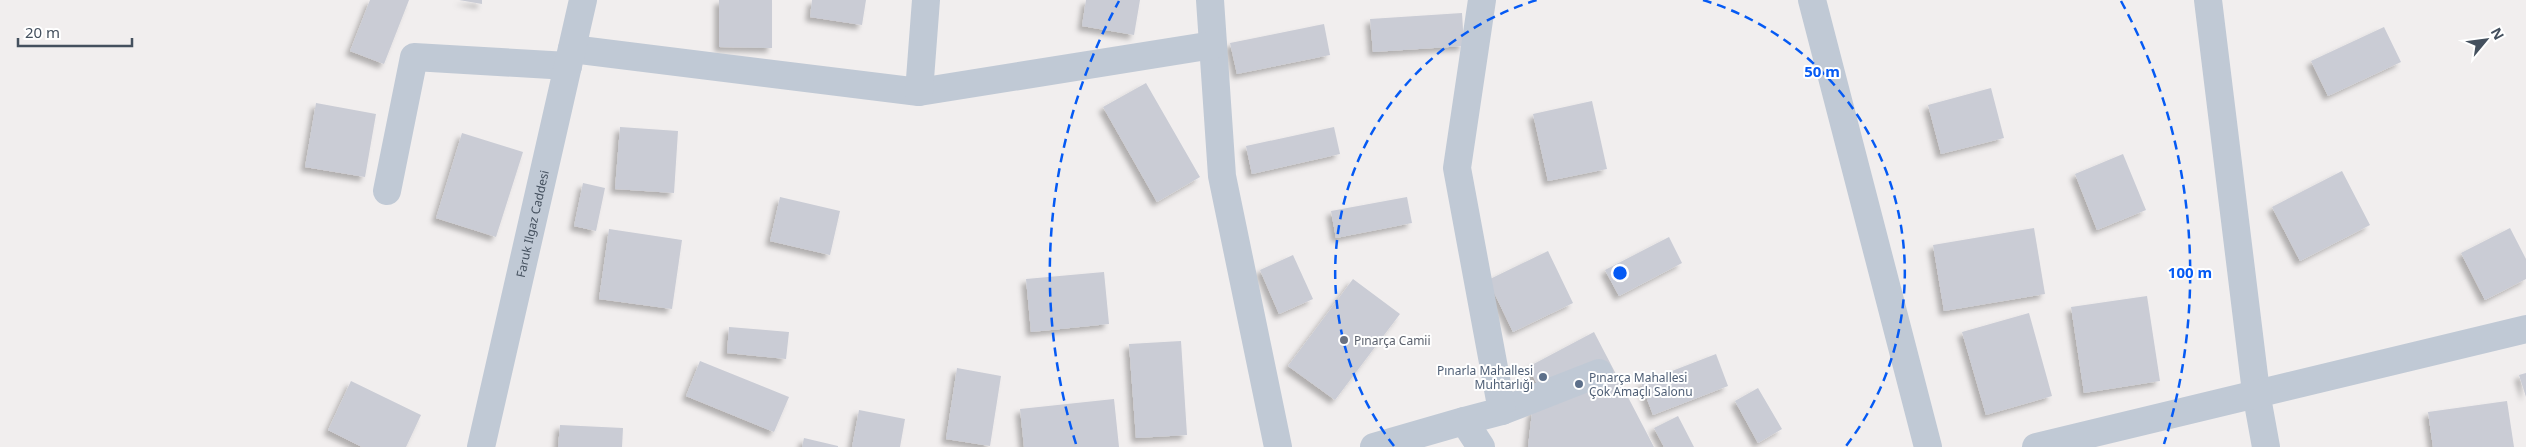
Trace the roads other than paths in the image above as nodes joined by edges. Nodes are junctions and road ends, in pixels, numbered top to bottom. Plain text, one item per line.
1 (583, 0) edge
2 (926, 0) edge
3 (1210, 0) edge
4 (1482, 0) edge
5 (1812, 0) edge
6 (2208, 0) edge
7 (1213, 45) junction
8 (570, 57) junction
9 (919, 92) junction
10 (387, 191) dead end
11 (2526, 328) edge
12 (1599, 373) dead end
13 (2256, 392) junction
14 (1502, 411) junction
15 (1464, 421) junction
16 (480, 447) edge
17 (1278, 447) edge
18 (1374, 447) edge
19 (1481, 447) edge
20 (1928, 447) edge
21 (2036, 447) edge
22 (2266, 447) edge

1 - 8 street, Faruk Ilgaz Caddesi
2 - 9 street
3 - 7 street
4 - 14 street
5 - 20 street
6 - 13 street
7 - 9 street
7 - 17 street
8 - 9 street
8 - 10 street
8 - 16 street, Faruk Ilgaz Caddesi
11 - 13 street
12 - 14 street
13 - 21 street
13 - 22 street
14 - 15 street
15 - 18 street
15 - 19 street

